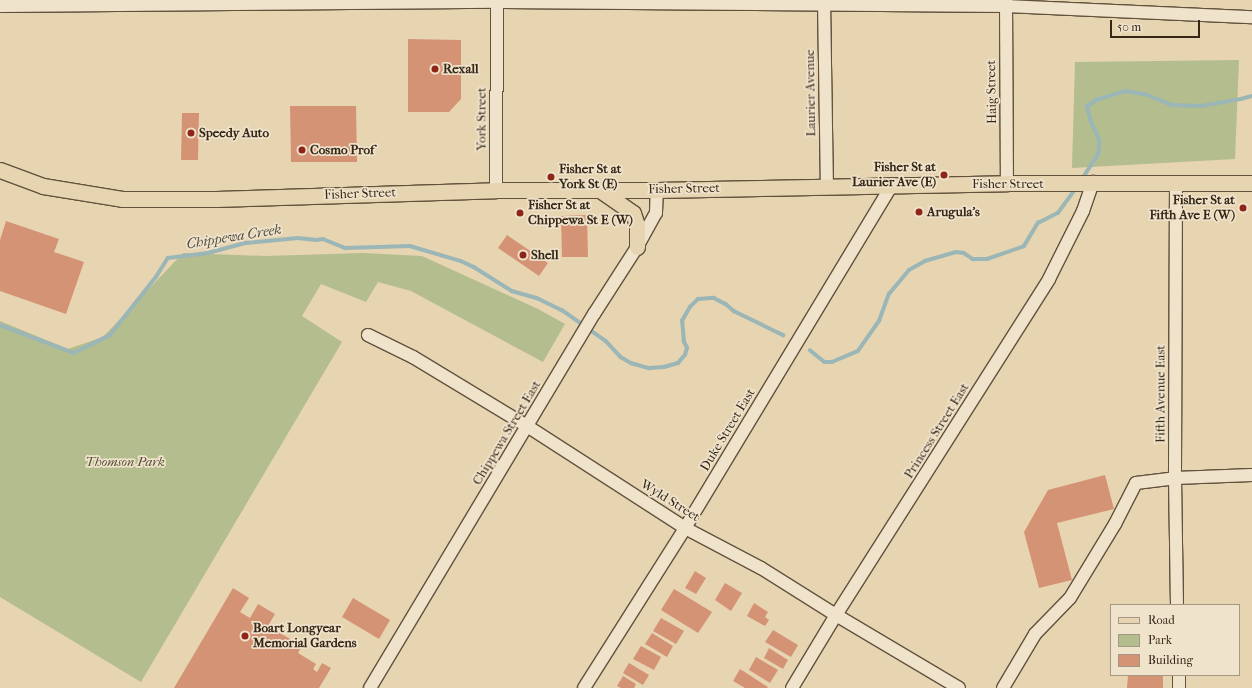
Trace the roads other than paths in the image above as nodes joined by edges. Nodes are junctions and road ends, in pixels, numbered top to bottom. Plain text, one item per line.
1 (497, 1) edge
2 (824, 2) edge
3 (1006, 3) edge
4 (0, 6) edge
5 (1252, 16) edge
6 (0, 170) edge
7 (1176, 182) junction
8 (1007, 183) junction
9 (1088, 183) junction
10 (1252, 183) edge
11 (892, 185) junction
12 (826, 186) junction
13 (496, 190) junction
14 (600, 190) junction
15 (657, 190) junction
16 (637, 246) junction
17 (368, 335) dead end
18 (527, 426) junction
19 (1252, 474) edge
20 (1175, 478) junction
21 (684, 528) junction
22 (1177, 604) edge
23 (836, 615) junction
24 (1179, 676) edge
25 (370, 688) edge
26 (584, 688) edge
27 (792, 688) edge
28 (959, 688) edge
29 (1003, 688) edge
30 (1179, 688) edge

1 - 2 street
1 - 4 street
1 - 13 street, York Street
2 - 3 street
2 - 12 street, Laurier Avenue
3 - 5 street
3 - 8 street, Haig Street
6 - 13 main road, Fisher Street
7 - 9 main road, Fisher Street
7 - 10 main road, Fisher Street
7 - 20 street, Fifth Avenue East
8 - 9 main road, Fisher Street
8 - 11 main road, Fisher Street
9 - 23 street, Princess Street East
11 - 12 main road, Fisher Street
11 - 21 street, Duke Street East
12 - 15 main road, Fisher Street
13 - 14 main road, Fisher Street
14 - 15 main road, Fisher Street
14 - 16 main road
15 - 16 street, Chippewa Street East
16 - 18 street, Chippewa Street East
17 - 18 street, Wyld Street
18 - 21 street, Wyld Street
18 - 25 street, Chippewa Street East
19 - 20 street
20 - 22 street, Fifth Avenue East
20 - 29 street
21 - 23 street, Wyld Street
21 - 26 street, Duke Street East
23 - 27 street, Princess Street East
23 - 28 street, Wyld Street
24 - 30 street

